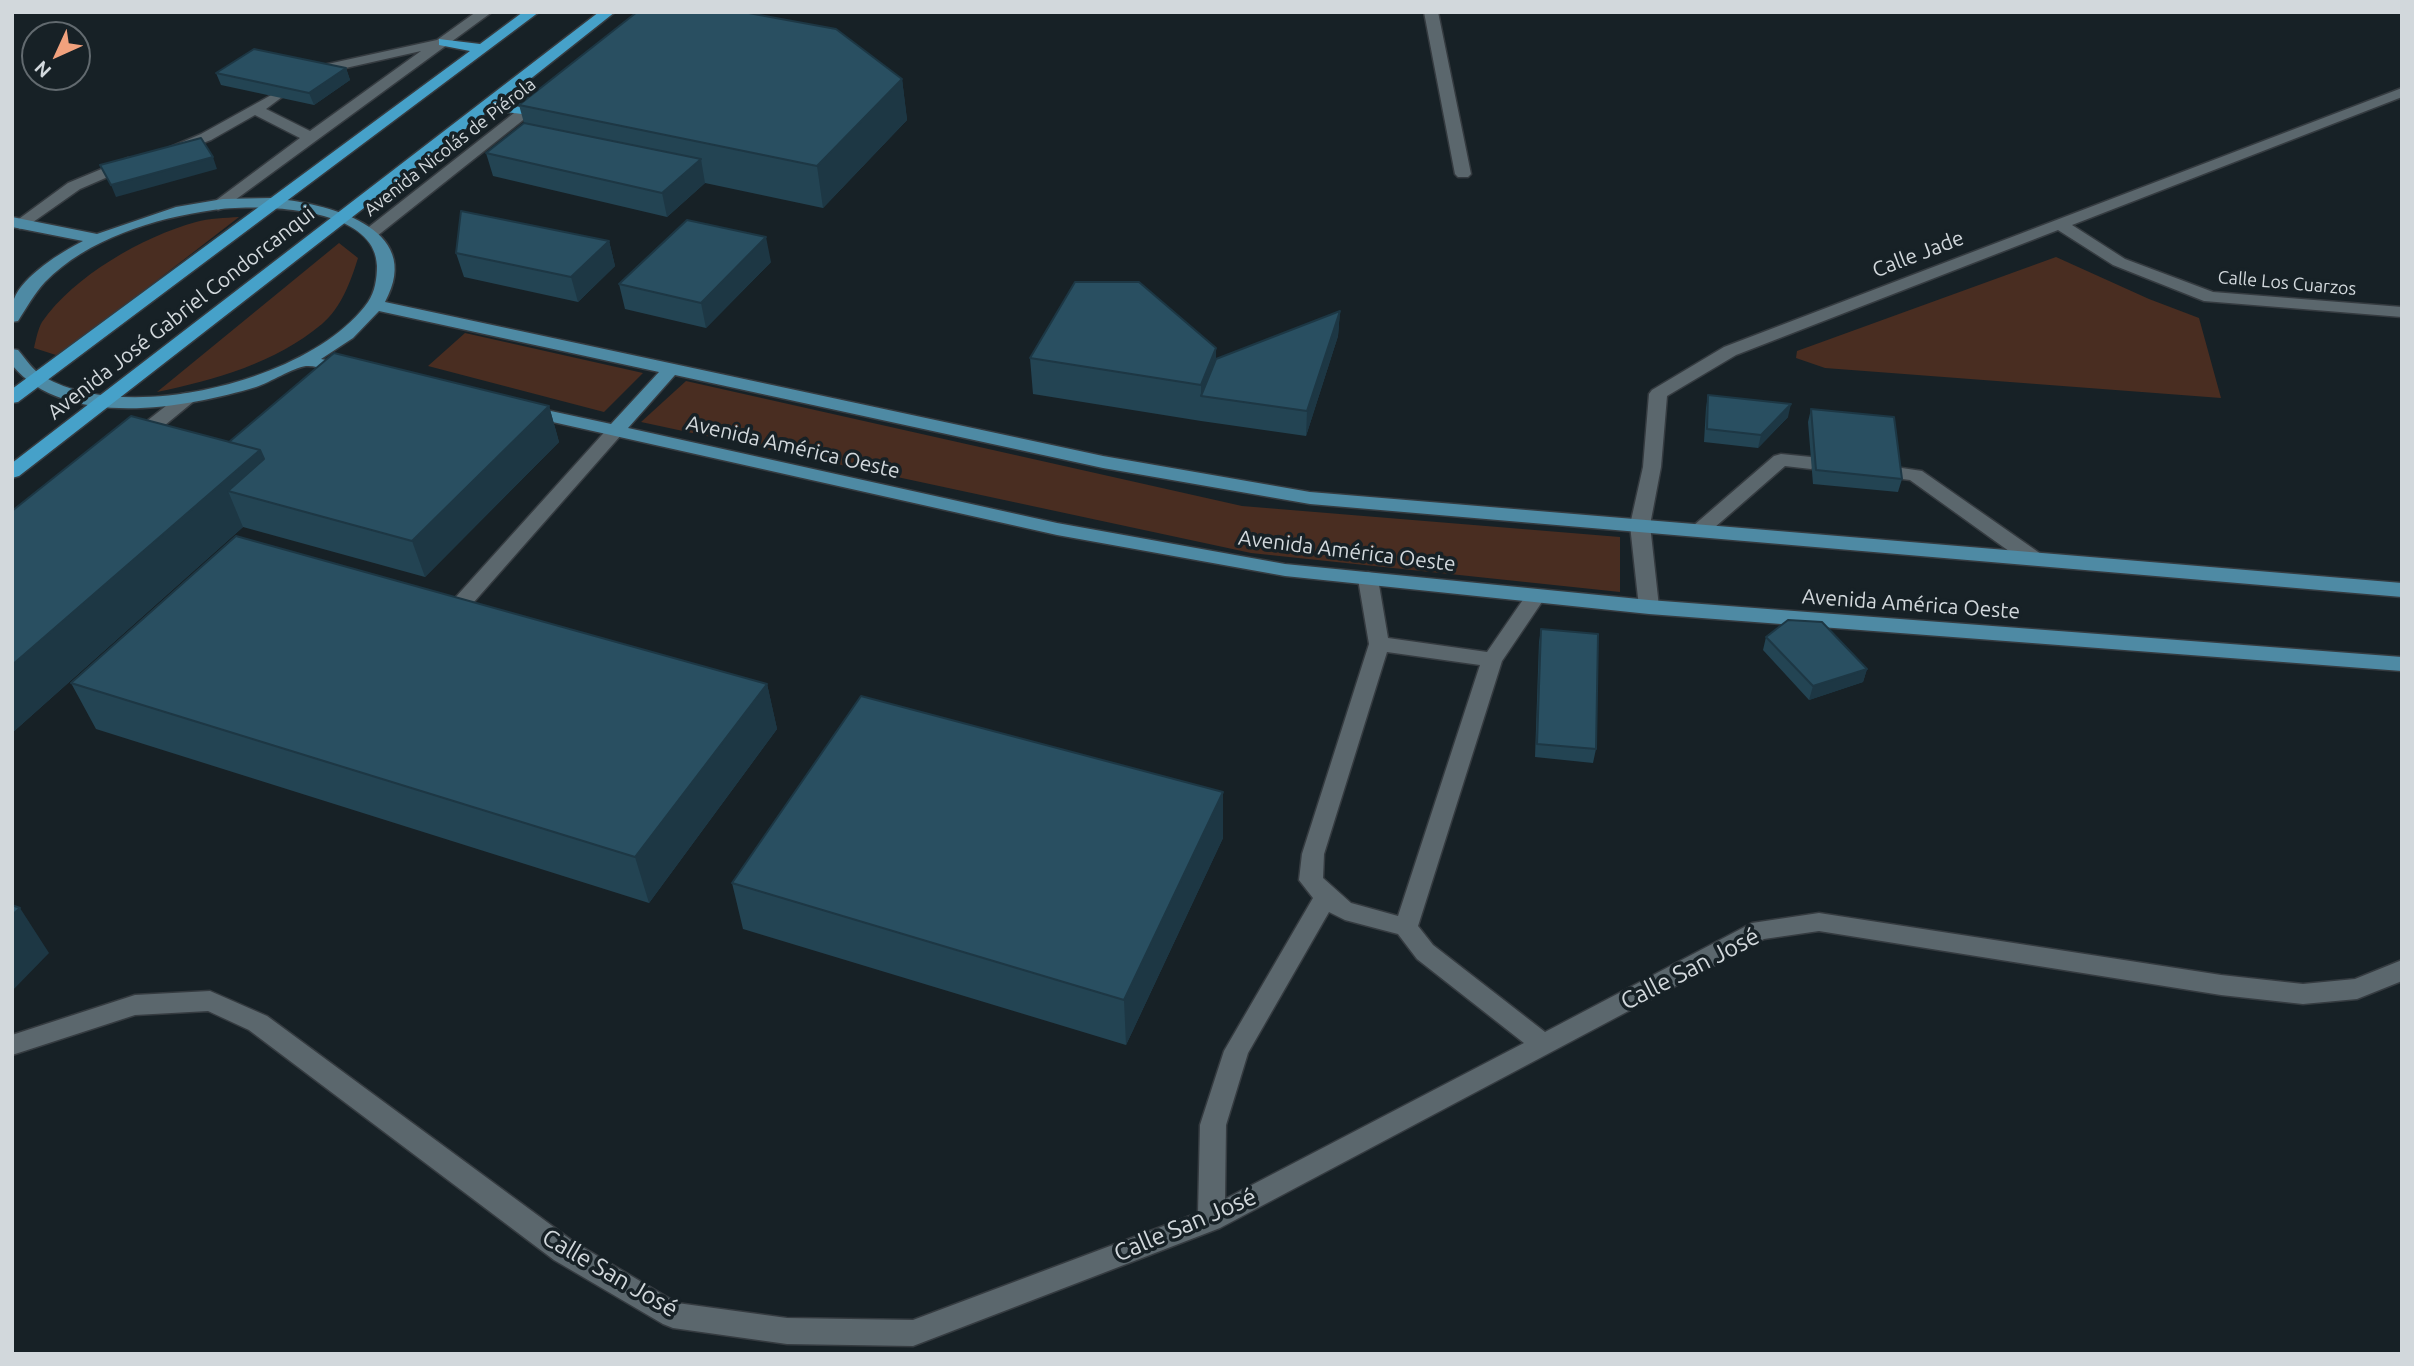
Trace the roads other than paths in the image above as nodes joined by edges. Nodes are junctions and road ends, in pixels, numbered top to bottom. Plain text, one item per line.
1 (532, 12) edge
2 (608, 12) edge
3 (1431, 12) edge
4 (478, 13) edge
5 (444, 42) junction
6 (483, 49) junction
7 (310, 72) edge
8 (556, 87) edge
9 (2400, 94) edge
10 (275, 97) edge
11 (488, 105) junction
12 (255, 109) junction
13 (525, 112) junction
14 (311, 138) junction
15 (163, 152) edge
16 (140, 159) edge
17 (1463, 174) dead end
18 (275, 203) junction
19 (218, 205) junction
20 (344, 216) junction
21 (16, 223) edge
22 (2060, 224) junction
23 (371, 233) junction
24 (99, 239) junction
25 (16, 299) edge
26 (375, 305) junction
27 (2402, 312) edge
28 (12, 317) edge
29 (12, 354) edge
30 (306, 361) junction
31 (671, 369) junction
32 (373, 376) edge
33 (36, 380) junction
34 (12, 398) edge
35 (187, 398) junction
36 (104, 401) junction
37 (508, 406) edge
38 (616, 430) junction
39 (125, 448) edge
40 (1811, 463) edge
41 (12, 472) edge
42 (1895, 473) edge
43 (1640, 525) junction
44 (1700, 530) junction
45 (2034, 559) junction
46 (1368, 579) junction
47 (2402, 590) edge
48 (1536, 596) junction
49 (1649, 607) junction
50 (479, 622) edge
51 (1379, 644) junction
52 (1492, 660) junction
53 (2402, 664) edge
54 (1325, 898) junction
55 (1406, 927) junction
56 (2402, 970) edge
57 (1543, 1044) junction
58 (12, 1045) edge
59 (1211, 1220) junction

1 - 6 highway
2 - 11 highway, Avenida Nicolás de Piérola
3 - 17 street
4 - 5 street
5 - 6 highway
5 - 7 street
5 - 14 street
6 - 18 highway
8 - 13 street, Avenida Nicolás de Piérola
9 - 22 street, Calle Jade
10 - 12 street
11 - 13 highway
11 - 20 highway, Avenida Nicolás de Piérola
12 - 14 street
12 - 15 street
13 - 23 street, Avenida Nicolás de Piérola
14 - 19 street
16 - 21 street
18 - 19 main road
18 - 20 main road
18 - 33 highway, Avenida José Gabriel Condorcanqui
19 - 24 main road
20 - 23 main road
20 - 36 highway, Avenida José Gabriel Condorcanqui
21 - 24 main road
22 - 27 street, Calle Los Cuarzos
22 - 43 street, Calle Jade
23 - 26 main road
24 - 25 main road
25 - 28 main road
26 - 30 main road
26 - 31 main road
29 - 33 main road
30 - 32 main road
30 - 35 main road
31 - 38 main road
31 - 43 main road
33 - 34 highway, Avenida José Gabriel Condorcanqui
33 - 36 main road
35 - 36 main road
35 - 39 street
36 - 41 highway, Avenida José Gabriel Condorcanqui
37 - 38 main road, Avenida América Oeste
38 - 46 main road, Avenida América Oeste
38 - 50 street
40 - 44 street
42 - 45 street
43 - 44 main road
43 - 49 street, Calle Jade
44 - 45 main road
45 - 47 main road
46 - 48 main road, Avenida América Oeste
46 - 51 street
48 - 49 main road, Avenida América Oeste
48 - 52 street
49 - 53 main road, Avenida América Oeste
51 - 52 street
51 - 54 street
52 - 55 street
54 - 55 street
54 - 59 street
55 - 57 street
56 - 57 street, Calle San José
57 - 59 street, Calle San José
58 - 59 street, Calle San José

